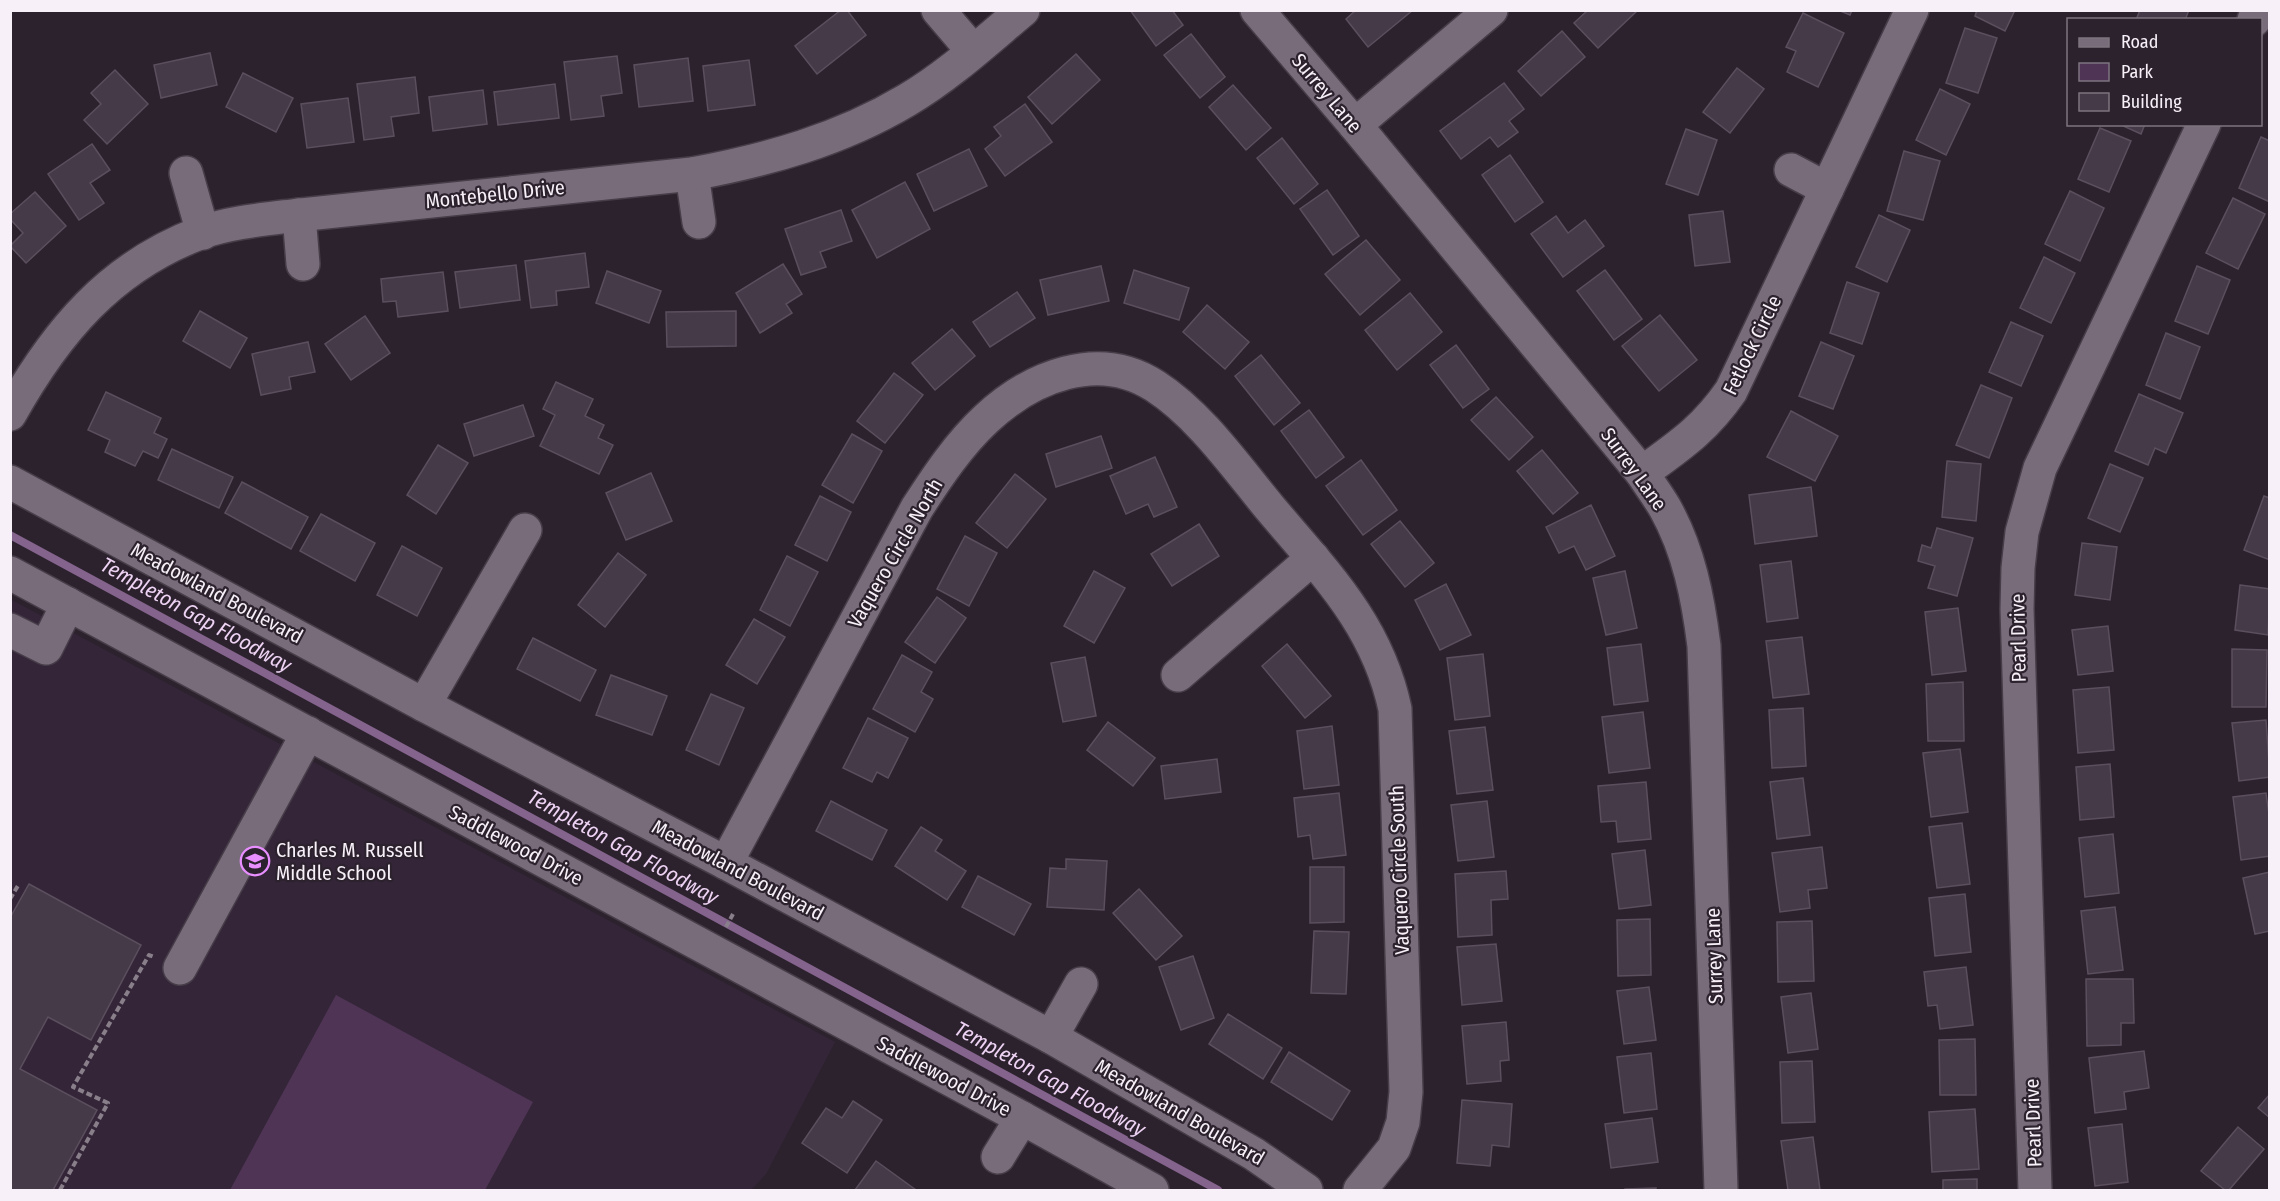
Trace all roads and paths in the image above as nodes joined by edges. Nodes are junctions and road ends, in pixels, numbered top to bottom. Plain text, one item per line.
1 (938, 10) edge
2 (1023, 10) edge
3 (1257, 10) edge
4 (1491, 10) edge
5 (1912, 10) edge
6 (973, 51) junction
7 (1355, 125) junction
8 (2203, 126) edge
9 (1791, 170) dead end
10 (186, 174) dead end
11 (692, 174) junction
12 (1827, 189) junction
13 (299, 215) junction
14 (699, 222) dead end
15 (202, 232) junction
16 (303, 264) dead end
17 (10, 414) edge
18 (1642, 473) junction
19 (10, 482) edge
20 (1281, 520) joint
21 (525, 530) dead end
22 (1313, 558) junction
23 (10, 573) edge
24 (68, 604) junction
25 (10, 630) edge
26 (1178, 675) dead end
27 (424, 705) junction
28 (308, 733) junction
29 (726, 863) junction
30 (19, 884) dead end
31 (10, 899) edge
32 (180, 968) joint
33 (1081, 984) dead end
34 (1051, 1037) junction
35 (1022, 1118) junction
36 (998, 1157) dead end
37 (60, 1191) edge
38 (1152, 1191) edge
39 (1306, 1191) edge
40 (1360, 1191) edge
41 (1721, 1191) edge
42 (2035, 1191) edge

1 - 6 street
2 - 6 street, Montebello Drive
3 - 7 street, Surrey Lane
4 - 7 street
5 - 12 street, Fetlock Circle
6 - 11 street, Montebello Drive
7 - 18 street, Surrey Lane
8 - 42 street, Pearl Drive
9 - 12 street
10 - 15 street
11 - 13 street, Montebello Drive
11 - 14 street
12 - 18 street, Fetlock Circle
13 - 15 street, Montebello Drive
13 - 16 street
15 - 17 street, Montebello Drive
18 - 41 street, Surrey Lane
19 - 27 street, Meadowland Boulevard
20 - 22 street, Vaquero Circle South
20 - 29 street, Vaquero Circle North
21 - 27 street
22 - 26 street
22 - 40 street, Vaquero Circle South
23 - 24 street, Saddlewood Drive
24 - 25 street
24 - 28 street, Saddlewood Drive
27 - 29 street, Meadowland Boulevard
28 - 32 street
28 - 35 street, Saddlewood Drive
29 - 34 street, Meadowland Boulevard
30 - 31 path
32 - 37 path
33 - 34 street
34 - 39 street, Meadowland Boulevard
35 - 36 street, Saddlewood Drive
35 - 38 street, Saddlewood Drive

